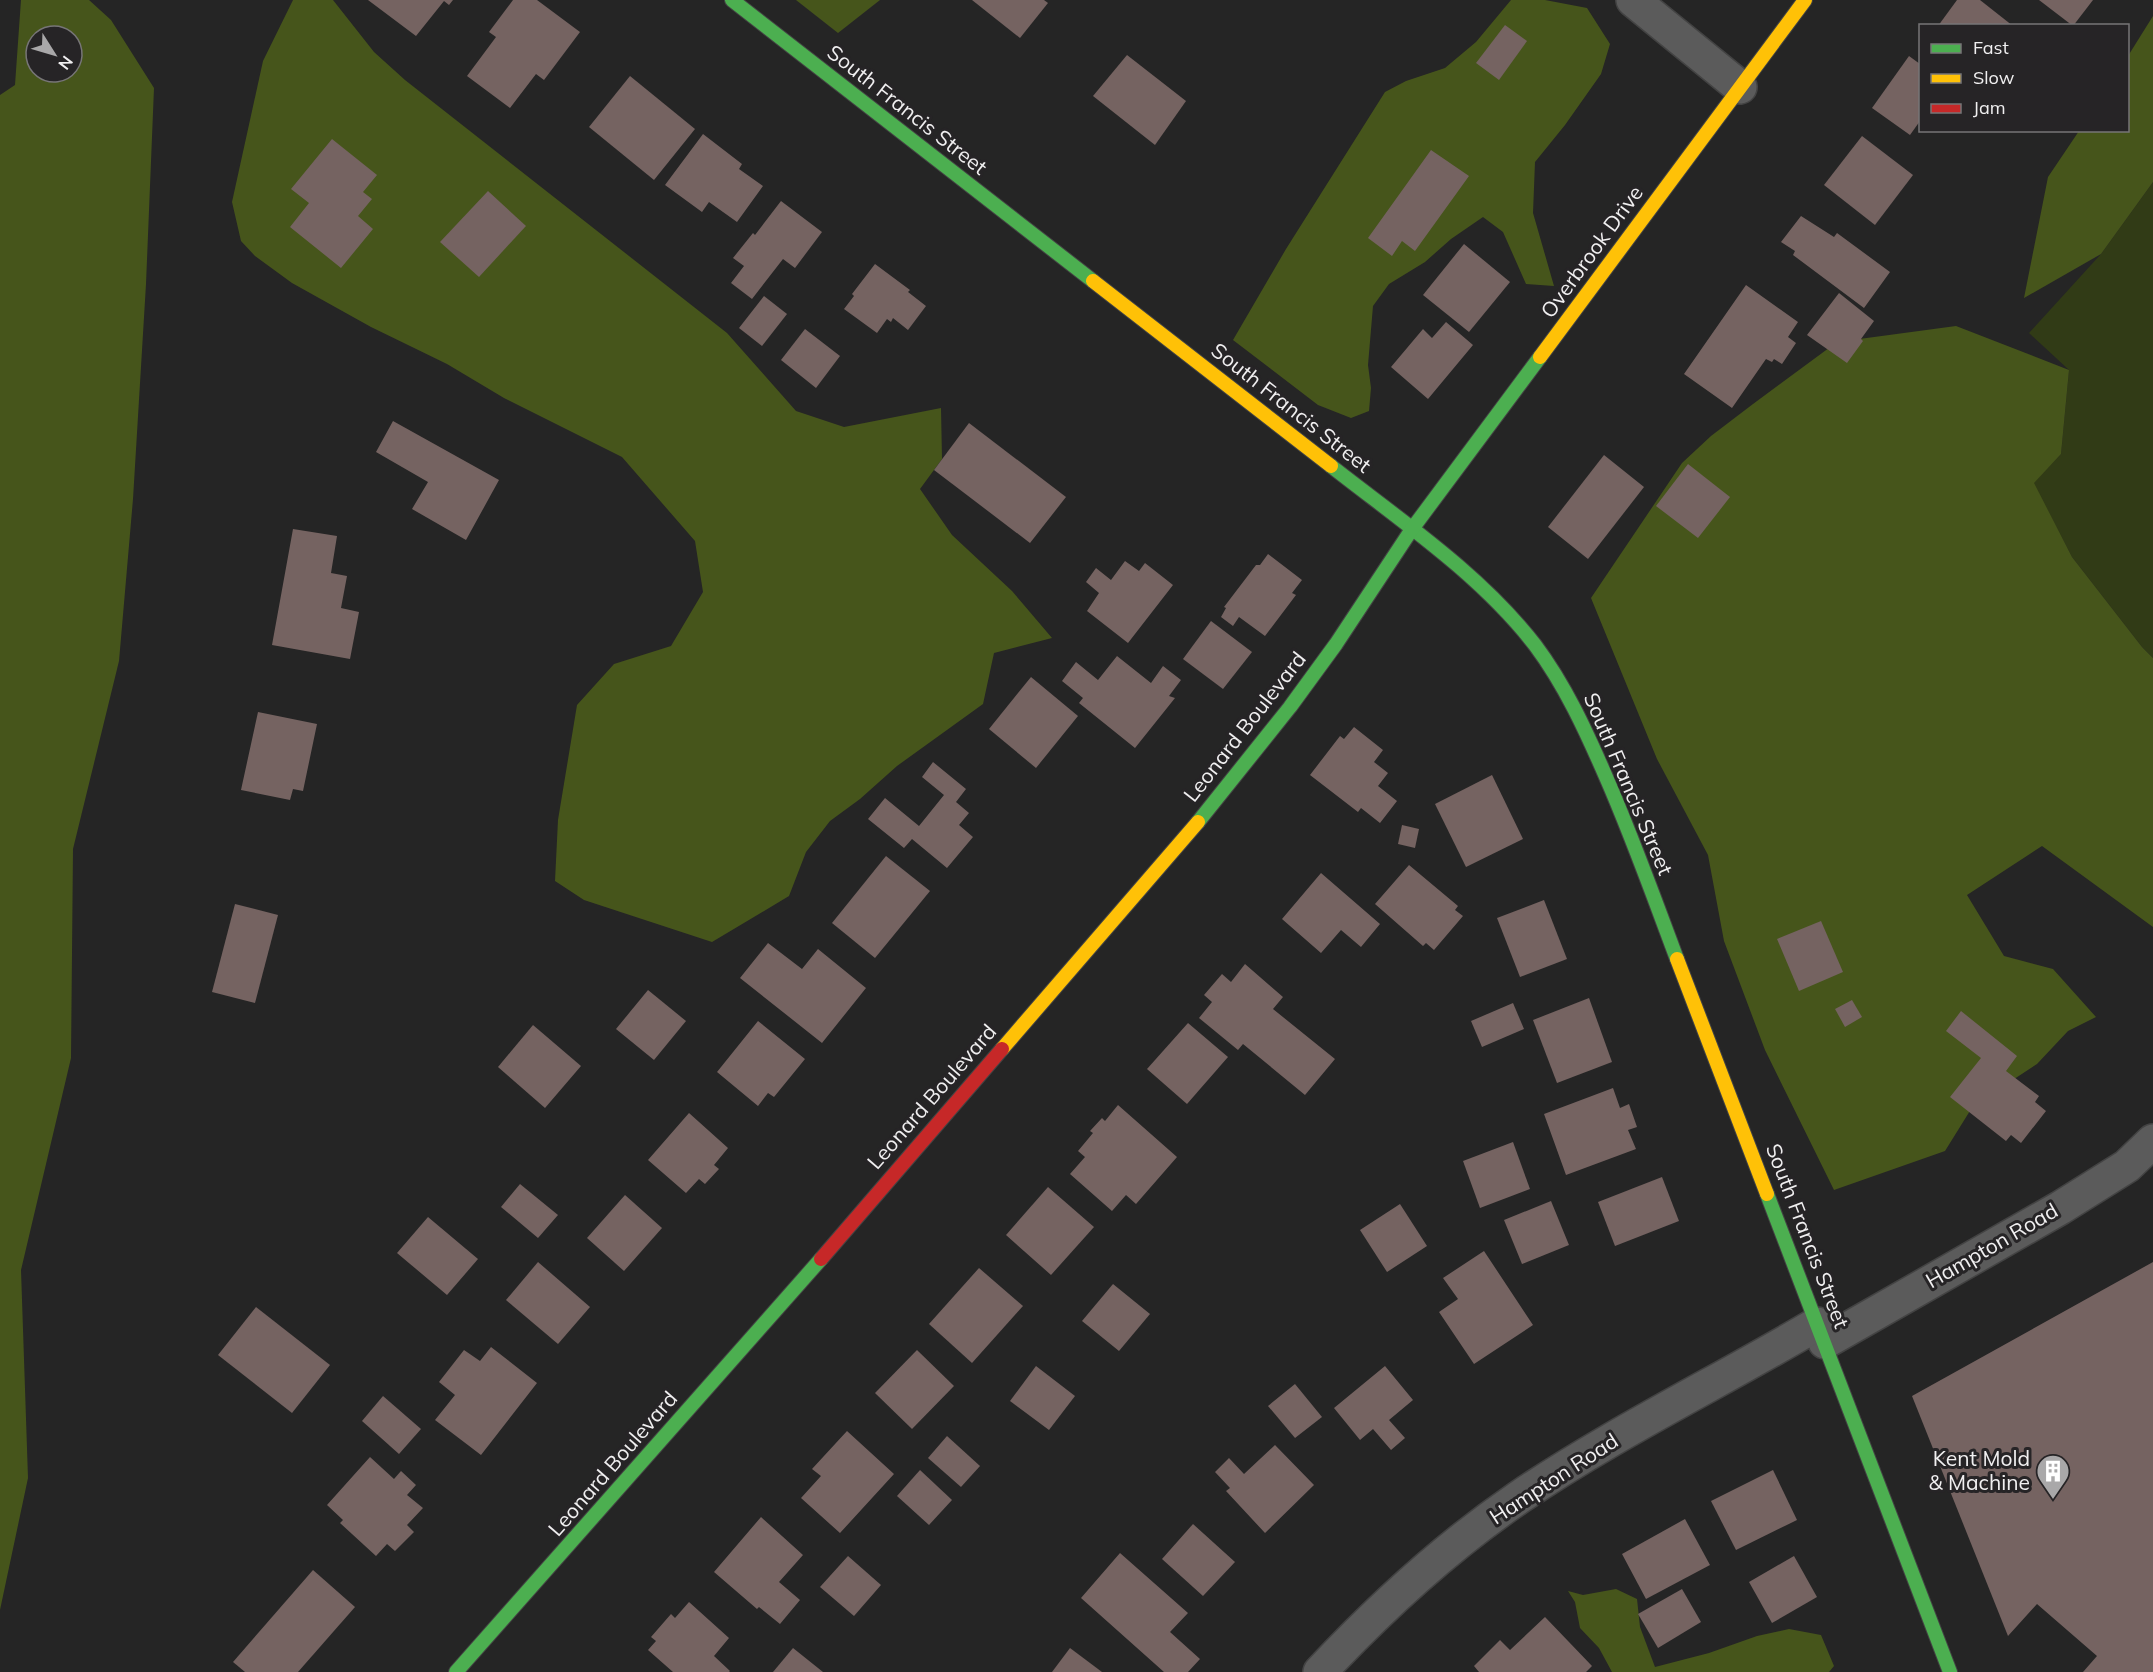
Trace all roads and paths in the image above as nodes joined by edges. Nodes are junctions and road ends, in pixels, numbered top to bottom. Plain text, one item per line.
1 (732, 0) edge
2 (1633, 0) edge
3 (1805, 0) edge
4 (1740, 87) junction
5 (1412, 529) junction
6 (2153, 1141) edge
7 (1821, 1333) junction
8 (456, 1672) edge
9 (1320, 1672) edge
10 (1950, 1672) edge

1 - 5 street, South Francis Street
2 - 4 street
3 - 4 street, Overbrook Drive
4 - 5 street, Overbrook Drive
5 - 7 street, South Francis Street
5 - 8 street, Leonard Boulevard
6 - 7 street, Hampton Road
7 - 9 street, Hampton Road
7 - 10 street, South Francis Street

